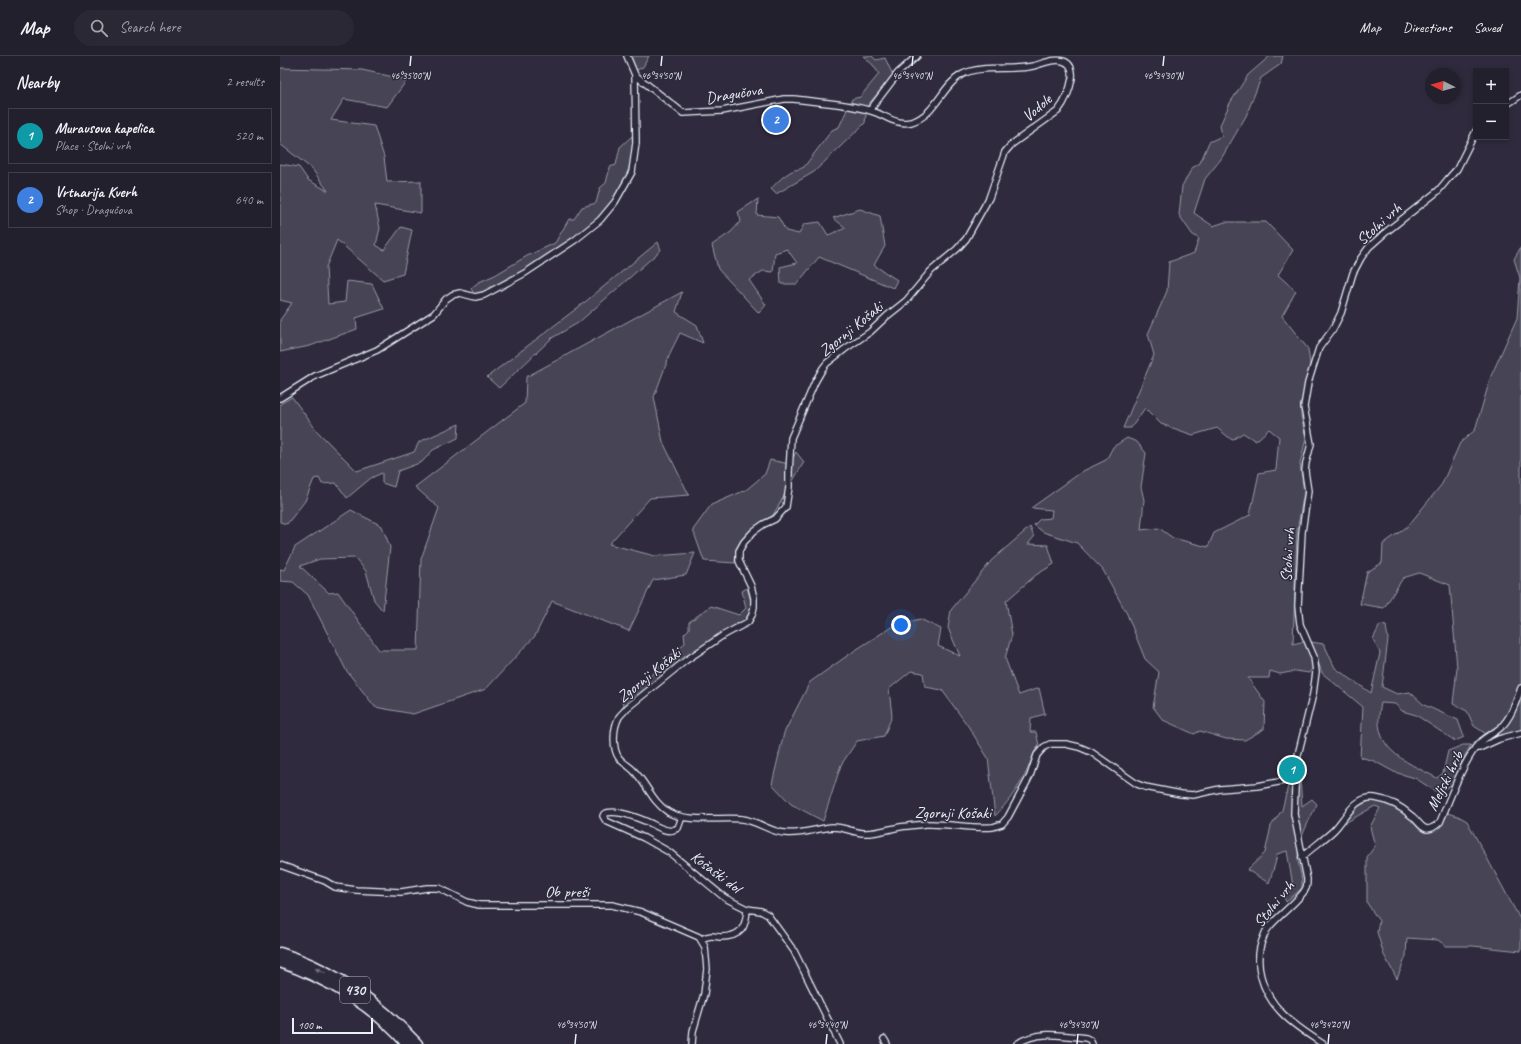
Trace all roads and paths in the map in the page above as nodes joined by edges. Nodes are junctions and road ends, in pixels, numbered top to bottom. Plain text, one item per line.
1 (627, 56) edge
2 (917, 56) edge
3 (635, 75) junction
4 (1521, 95) edge
5 (1508, 104) edge
6 (870, 110) junction
7 (1473, 137) edge
8 (998, 170) joint
9 (280, 398) edge
10 (1521, 688) edge
11 (1521, 733) edge
12 (1475, 748) junction
13 (1295, 779) junction
14 (682, 817) junction
15 (1302, 857) junction
16 (280, 866) edge
17 (747, 909) junction
18 (702, 939) junction
19 (280, 953) edge
20 (280, 962) edge
21 (407, 1044) edge
22 (418, 1044) edge
23 (692, 1044) edge
24 (840, 1044) edge
25 (1017, 1044) edge
26 (1092, 1044) edge
27 (1322, 1044) edge

1 - 3 street, Dragučova
2 - 6 street
3 - 6 street, Dragučova
3 - 9 street
4 - 5 street
6 - 8 street, Vodole
7 - 13 street, Stolni vrh
8 - 14 street, Zgornji Košaki
10 - 12 street, Meljski hrib
11 - 12 street, Meljski hrib
12 - 15 street, Meljski hrib
13 - 14 street, Zgornji Košaki
13 - 15 street, Stolni vrh
14 - 17 street, Košaški dol
15 - 27 street, Stolni vrh
16 - 18 street, Ob preši
17 - 18 street
17 - 24 street, Košaški dol
18 - 23 street
22 -> 19 highway, 430
20 - 21 highway, 430
25 - 26 street

